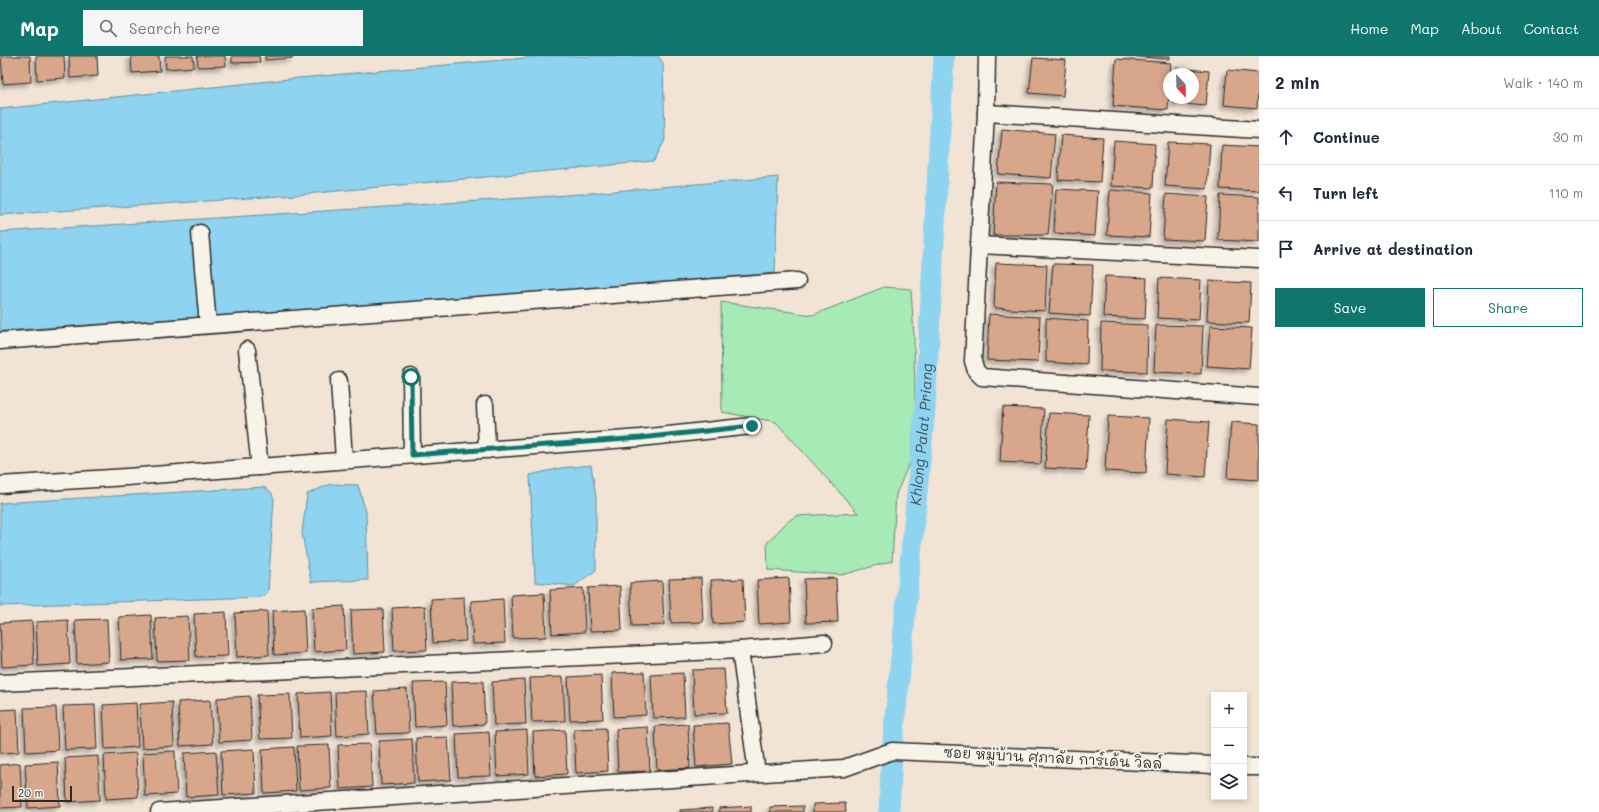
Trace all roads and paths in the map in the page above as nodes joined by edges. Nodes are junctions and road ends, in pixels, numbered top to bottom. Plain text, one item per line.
1 (987, 56) edge
2 (986, 113) junction
3 (1259, 130) edge
4 (200, 234) dead end
5 (978, 245) junction
6 (1259, 259) edge
7 (797, 282) dead end
8 (208, 326) junction
9 (0, 341) edge
10 (247, 350) dead end
11 (411, 377) dead end
12 (339, 381) dead end
13 (1259, 397) edge
14 (485, 405) dead end
15 (752, 426) dead end
16 (488, 450) junction
17 (412, 455) junction
18 (344, 460) junction
19 (260, 467) junction
20 (0, 485) edge
21 (824, 643) dead end
22 (740, 650) junction
23 (0, 683) edge
24 (1211, 766) edge
25 (1247, 767) edge
26 (1259, 767) edge
27 (757, 773) junction
28 (160, 812) edge

1 - 2 street
2 - 3 street
2 - 5 street
4 - 8 street
5 - 6 street
5 - 13 street
7 - 8 street
8 - 9 street
10 - 19 street
11 - 17 street
12 - 18 street
14 - 16 street
15 - 16 street
16 - 17 street
17 - 18 street
18 - 19 street
19 - 20 street
21 - 22 street
22 - 23 street
22 - 27 street
24 - 27 street, ซอย หมู่บ้าน ศุภาลัย การ์เด้น วิลล์
25 - 26 street
27 - 28 street

